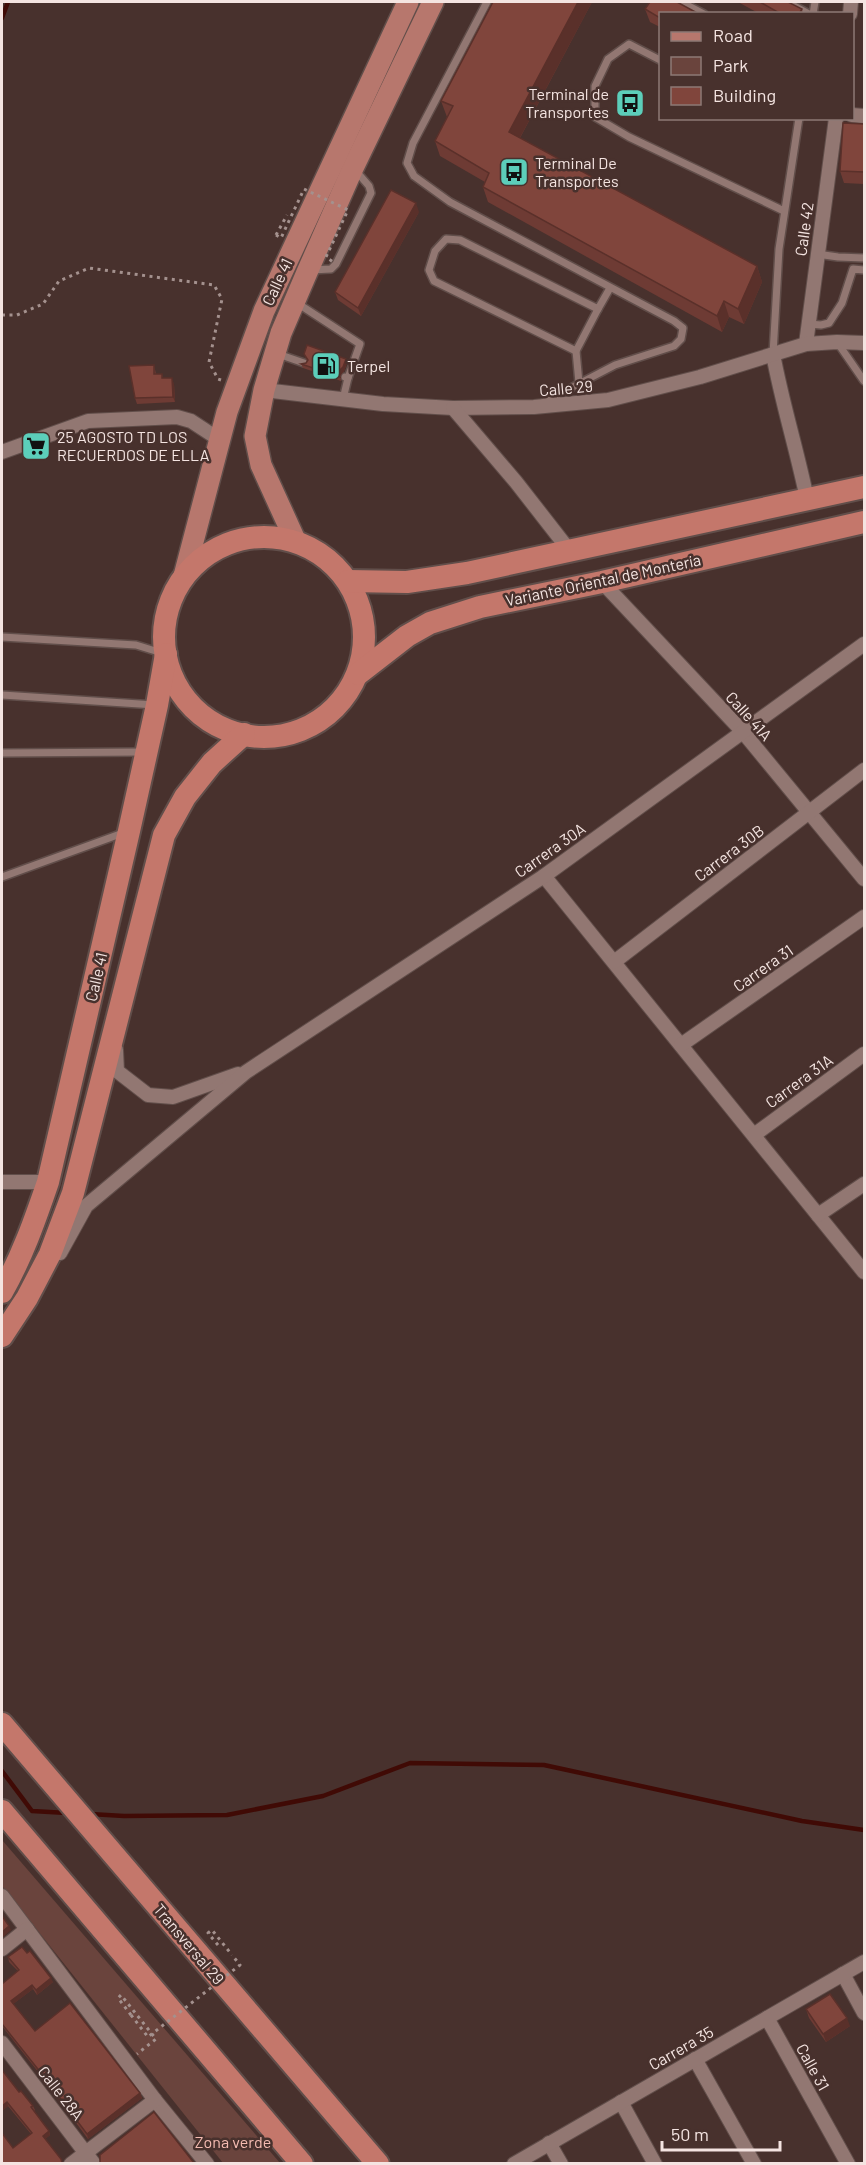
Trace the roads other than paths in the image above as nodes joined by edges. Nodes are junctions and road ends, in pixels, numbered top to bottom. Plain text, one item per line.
1 (408, 2) edge
2 (433, 2) edge
3 (487, 2) edge
4 (681, 2) edge
5 (787, 2) edge
6 (700, 12) edge
7 (805, 12) edge
8 (659, 60) edge
9 (798, 120) edge
10 (836, 120) edge
11 (784, 211) junction
12 (817, 254) junction
13 (864, 258) edge
14 (864, 270) edge
15 (610, 288) junction
16 (295, 301) junction
17 (598, 309) junction
18 (809, 324) junction
19 (837, 342) junction
20 (806, 344) junction
21 (864, 344) edge
22 (576, 351) junction
23 (274, 353) junction
24 (774, 354) junction
25 (304, 363) edge
26 (864, 381) edge
27 (579, 383) junction
28 (264, 390) junction
29 (343, 399) junction
30 (534, 407) junction
31 (453, 408) junction
32 (220, 440) junction
33 (2, 452) edge
34 (864, 487) edge
35 (807, 499) junction
36 (864, 522) edge
37 (296, 542) junction
38 (569, 550) junction
39 (184, 576) junction
40 (348, 581) junction
41 (602, 582) junction
42 (2, 637) edge
43 (864, 644) edge
44 (166, 654) junction
45 (357, 674) junction
46 (2, 695) edge
47 (158, 705) junction
48 (743, 732) junction
49 (244, 734) junction
50 (147, 751) junction
51 (2, 753) edge
52 (864, 770) edge
53 (809, 812) junction
54 (129, 831) junction
55 (544, 876) junction
56 (2, 877) edge
57 (864, 879) edge
58 (864, 917) edge
59 (614, 962) junction
60 (116, 1027) junction
61 (681, 1046) junction
62 (864, 1054) edge
63 (246, 1072) junction
64 (754, 1135) junction
65 (2, 1182) edge
66 (48, 1182) junction
67 (864, 1184) edge
68 (818, 1215) junction
69 (864, 1272) edge
70 (2, 1292) edge
71 (4, 1333) edge
72 (2, 1724) edge
73 (2, 1811) edge
74 (2, 1896) edge
75 (27, 1929) junction
76 (2, 1949) edge
77 (864, 1962) edge
78 (843, 1974) junction
79 (864, 2013) edge
80 (767, 2018) junction
81 (2, 2043) edge
82 (695, 2059) junction
83 (155, 2100) junction
84 (621, 2102) junction
85 (549, 2143) junction
86 (90, 2158) edge
87 (71, 2163) edge
88 (207, 2163) edge
89 (302, 2163) edge
90 (378, 2163) edge
91 (514, 2163) edge
92 (561, 2163) edge
93 (656, 2163) edge
94 (754, 2163) edge
95 (848, 2163) edge

1 - 32 main road, Calle 41
2 - 16 main road, Calle 41
3 - 15 lane
4 - 6 lane
5 - 7 lane
8 - 11 lane
9 - 11 lane
10 - 12 street, Calle 42
11 - 24 lane
12 - 13 lane
12 - 18 street, Calle 42
14 - 18 lane
15 - 17 lane
15 - 27 lane
16 - 23 main road, Calle 41
16 - 29 lane
17 - 22 lane
17 - 22 lane
18 - 20 street, Calle 42
19 - 20 street, Calle 29
19 - 21 street, Calle 29
19 - 26 lane
20 - 24 street, Calle 29
22 - 27 lane
23 - 25 lane
23 - 28 main road, Calle 41
24 - 30 street, Calle 29
24 - 35 street
27 - 30 lane
28 - 29 street, Calle 29
28 - 37 main road, Calle 41
29 - 31 street, Calle 29
30 - 31 street, Calle 29
31 - 38 street
32 - 33 street
32 - 39 main road, Calle 41
34 - 35 highway
35 - 38 highway
36 - 41 highway, Variante Oriental de Montería
37 - 39 highway
37 - 40 highway
38 - 40 highway
39 - 44 highway
40 - 45 highway
41 - 45 highway, Variante Oriental de Montería
41 - 48 street, Calle 41A
42 - 44 lane
43 - 48 street, Carrera 30A
44 - 47 highway, Calle 41
44 - 49 highway
45 - 49 highway
46 - 47 lane
47 - 50 highway, Calle 41
48 - 53 street, Calle 41A
48 - 55 street, Carrera 30A
49 - 60 highway, Calle 41
50 - 51 lane
50 - 54 highway, Calle 41
52 - 53 street, Carrera 30B
53 - 57 street, Calle 41A
53 - 59 street, Carrera 30B
54 - 56 lane
54 - 66 highway, Calle 41
55 - 59 street
55 - 63 street, Carrera 30A
58 - 61 street, Carrera 31
59 - 61 street
60 - 63 street
60 - 71 highway, Calle 41
61 - 64 street
62 - 64 street, Carrera 31A
63 - 71 street
64 - 68 street
65 - 66 street
66 - 70 highway, Calle 41
67 - 68 street
68 - 69 street
72 - 90 highway, Transversal 29
73 - 89 highway
74 - 75 street
75 - 76 street
75 - 83 street
77 - 78 street, Carrera 35
78 - 79 street
78 - 80 street, Carrera 35
80 - 82 street, Carrera 35
80 - 95 street, Calle 31
81 - 86 street, Calle 28A
82 - 84 street, Carrera 35
82 - 94 street
83 - 86 street
83 - 88 street
84 - 85 street, Carrera 35
84 - 93 street
85 - 91 street, Carrera 35
85 - 92 street
86 - 87 street

